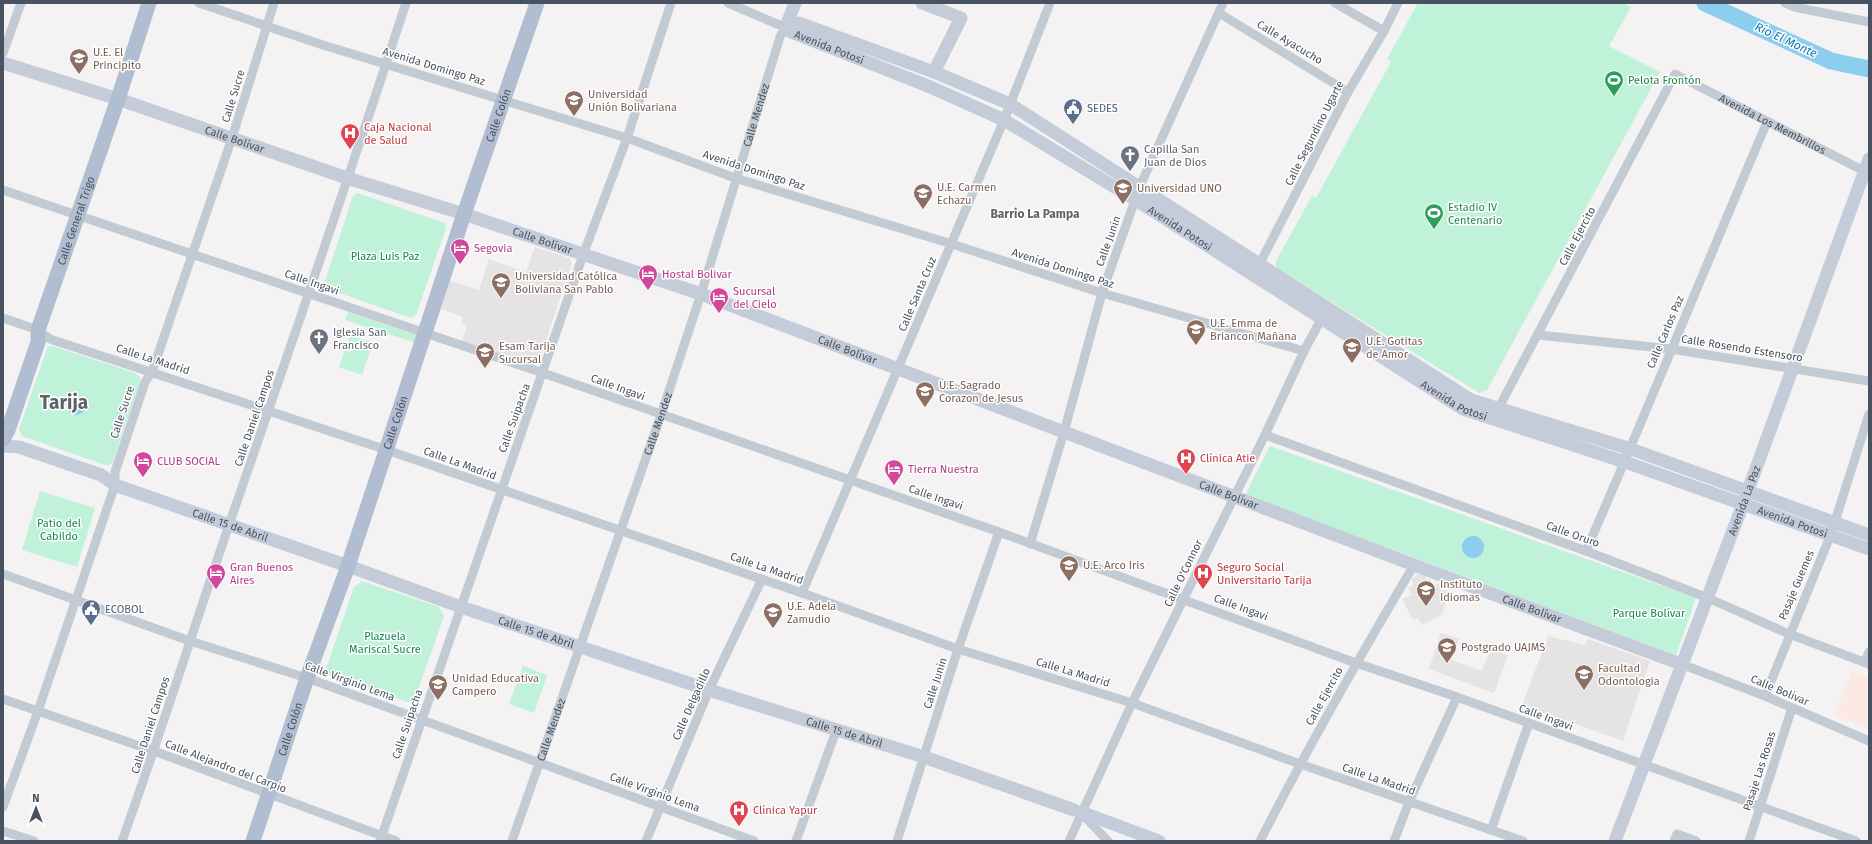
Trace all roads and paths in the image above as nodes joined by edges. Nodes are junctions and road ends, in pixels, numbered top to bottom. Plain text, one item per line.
1 (21, 3) edge
2 (149, 3) edge
3 (199, 3) edge
4 (274, 3) edge
5 (406, 3) edge
6 (537, 3) edge
7 (671, 3) edge
8 (728, 3) edge
9 (795, 3) edge
10 (922, 3) edge
11 (1050, 3) edge
12 (1223, 3) edge
13 (1336, 3) edge
14 (1398, 3) edge
15 (1785, 3) edge
16 (1795, 5) edge
17 (1219, 13) junction
18 (1869, 22) edge
19 (266, 26) junction
20 (786, 26) junction
21 (1384, 31) junction
22 (3, 53) edge
23 (3, 63) edge
24 (386, 64) junction
25 (934, 72) junction
26 (1675, 74) joint
27 (928, 86) junction
28 (1348, 92) junction
29 (118, 99) junction
30 (504, 101) junction
31 (1010, 104) junction
32 (1004, 120) junction
33 (1767, 122) junction
34 (232, 138) junction
35 (627, 138) junction
36 (1869, 159) edge
37 (1867, 172) edge
38 (348, 178) junction
39 (735, 178) junction
40 (1140, 186) junction
41 (3, 190) edge
42 (1136, 200) junction
43 (464, 214) junction
44 (77, 216) junction
45 (952, 244) junction
46 (192, 254) junction
47 (583, 255) junction
48 (1256, 270) junction
49 (309, 293) junction
50 (1102, 293) junction
51 (701, 294) junction
52 (1325, 313) junction
53 (3, 318) edge
54 (38, 330) junction
55 (424, 333) junction
56 (1538, 335) junction
57 (1671, 349) junction
58 (1304, 351) junction
59 (1794, 368) junction
60 (897, 369) junction
61 (152, 372) junction
62 (543, 373) junction
63 (1869, 381) edge
64 (270, 410) junction
65 (1496, 414) junction
66 (1869, 414) edge
67 (661, 416) junction
68 (1064, 432) junction
69 (1265, 436) junction
70 (3, 439) edge
71 (3, 446) edge
72 (1631, 449) junction
73 (387, 450) junction
74 (1625, 462) junction
75 (850, 480) junction
76 (115, 485) junction
77 (501, 490) junction
78 (1747, 490) junction
79 (1234, 496) junction
80 (1743, 504) junction
81 (229, 526) junction
82 (1833, 528) junction
83 (620, 530) junction
84 (999, 532) junction
85 (1869, 536) edge
86 (1030, 544) junction
87 (1869, 549) edge
88 (1586, 552) junction
89 (1414, 565) junction
90 (348, 566) junction
91 (3, 574) edge
92 (762, 579) junction
93 (802, 593) junction
94 (1708, 598) junction
95 (1184, 599) junction
96 (76, 600) junction
97 (461, 607) junction
98 (1788, 634) junction
99 (190, 641) junction
100 (579, 646) junction
101 (958, 650) junction
102 (1869, 652) edge
103 (1356, 663) junction
104 (1867, 663) edge
105 (1681, 664) junction
106 (307, 678) junction
107 (709, 690) junction
108 (1764, 696) junction
109 (1457, 697) junction
110 (3, 698) edge
111 (1132, 703) junction
112 (1792, 708) junction
113 (38, 710) junction
114 (421, 720) junction
115 (1529, 723) junction
116 (836, 731) junction
117 (1869, 741) edge
118 (154, 751) junction
119 (924, 757) junction
120 (539, 763) junction
121 (1300, 764) junction
122 (1643, 765) junction
123 (269, 795) junction
124 (1409, 802) junction
125 (660, 806) junction
126 (1761, 806) junction
127 (3, 807) edge
128 (1077, 811) junction
129 (1491, 830) junction
130 (3, 831) edge
131 (381, 838) edge
132 (34, 841) edge
133 (122, 841) edge
134 (253, 841) edge
135 (396, 841) edge
136 (512, 841) edge
137 (646, 841) edge
138 (754, 841) edge
139 (796, 841) edge
140 (897, 841) edge
141 (1069, 841) edge
142 (1108, 841) edge
143 (1159, 841) edge
144 (1260, 841) edge
145 (1394, 841) edge
146 (1523, 841) edge
147 (1615, 841) edge
148 (1674, 841) edge
149 (1696, 841) edge
150 (1749, 841) edge
151 (1856, 841) edge

1 - 22 street
2 - 29 main road, Calle General Trigo
3 - 19 street, Avenida Domingo Paz
4 - 19 street, Calle Sucre
5 - 24 street, Calle Daniel Campos
6 - 30 main road, Calle Colón
7 - 35 street, Calle Suipacha
8 - 20 street
9 - 20 street, Calle Mendez
10 - 25 street
11 - 31 street, Calle Santa Cruz
12 - 17 street, Calle Junin
13 - 21 street
14 - 21 street, Calle Segundino Ugarte
15 - 16 street
16 - 18 street
17 - 28 street, Calle Ayacucho
17 - 40 street, Calle Junin
19 - 24 street, Avenida Domingo Paz
19 - 34 street, Calle Sucre
20 - 25 street, Avenida Potosi
20 - 27 street, Avenida Potosi
20 - 39 street, Calle Mendez
21 - 28 street, Calle Segundino Ugarte
23 - 29 street, Calle Bolívar
24 - 30 street, Avenida Domingo Paz
24 - 38 street, Calle Daniel Campos
25 - 27 street
25 - 31 street, Avenida Potosi
26 - 33 street, Avenida Los Membrillos
26 - 56 street, Calle Ejercito
27 - 32 street, Avenida Potosi
28 - 48 street, Calle Segundino Ugarte
29 - 34 street, Calle Bolívar
29 - 44 main road, Calle General Trigo
30 - 35 street, Avenida Domingo Paz
30 - 43 main road, Calle Colón
31 - 32 street, Calle Santa Cruz
31 - 40 street, Avenida Potosi
32 - 42 street, Avenida Potosi
32 - 45 street, Calle Santa Cruz
33 - 37 street, Avenida Los Membrillos
33 - 57 street, Calle Carlos Paz
34 - 38 street, Calle Bolívar
34 - 46 street, Calle Sucre
35 - 39 street, Avenida Domingo Paz
35 - 47 street, Calle Suipacha
36 - 37 street, Avenida La Paz
37 - 59 street, Avenida La Paz
38 - 43 street, Calle Bolívar
38 - 49 street, Calle Daniel Campos
39 - 45 street, Avenida Domingo Paz
39 - 51 street, Calle Mendez
40 - 42 street, Calle Junin
40 - 48 street, Avenida Potosi
41 - 44 street, Calle Ingavi
42 - 48 street, Avenida Potosi
42 - 50 street, Calle Junin
43 - 47 street, Calle Bolívar
43 - 55 main road, Calle Colón
44 - 46 street, Calle Ingavi
44 - 54 main road, Calle General Trigo
45 - 50 street, Avenida Domingo Paz
45 - 60 street, Calle Santa Cruz
46 - 49 street, Calle Ingavi
46 - 61 street, Calle Sucre
47 - 51 street, Calle Bolívar
47 - 62 street, Calle Suipacha
48 - 52 street, Avenida Potosi
49 - 55 street, Calle Ingavi
49 - 64 street, Calle Daniel Campos
50 - 58 street, Avenida Domingo Paz
50 - 68 street, Calle Junin
51 - 60 street, Calle Bolívar
51 - 67 street, Calle Mendez
52 - 58 street, Calle O'Connor
52 - 65 street, Avenida Potosi
53 - 54 street, Calle La Madrid
54 - 61 street, Calle La Madrid
54 - 70 main road, Calle General Trigo
55 - 62 street, Calle Ingavi
55 - 73 main road, Calle Colón
56 - 57 street, Calle Rosendo Estensoro
56 - 65 street, Calle Ejercito
57 - 59 street, Calle Rosendo Estensoro
57 - 72 street, Calle Carlos Paz
58 - 69 street, Calle O'Connor
59 - 63 street, Calle Rosendo Estensoro
59 - 78 street, Avenida La Paz
60 - 68 street, Calle Bolívar
60 - 75 street, Calle Santa Cruz
61 - 64 street, Calle La Madrid
61 - 76 street, Calle Sucre
62 - 67 street, Calle Ingavi
62 - 77 street, Calle Suipacha
64 - 73 street, Calle La Madrid
64 - 81 street, Calle Daniel Campos
65 - 72 street, Avenida Potosi
65 - 74 street, Avenida Potosi
66 - 82 street, Pasaje Guemes
67 - 75 street, Calle Ingavi
67 - 83 street, Calle Mendez
68 - 79 street, Calle Bolívar
68 - 86 street, Calle Junin
69 - 79 street, Calle O'Connor
69 - 88 street, Calle Oruro
71 - 76 street, Calle 15 de Abril
72 - 74 street, Calle Carlos Paz
72 - 78 street, Avenida Potosi
73 - 77 street, Calle La Madrid
73 - 90 main road, Calle Colón
74 - 80 street, Avenida Potosi
74 - 88 street, Calle Carlos Paz
75 - 84 street, Calle Ingavi
75 - 93 street, Calle Santa Cruz
76 - 81 street, Calle 15 de Abril
76 - 96 street, Calle Sucre
77 - 83 street, Calle La Madrid
77 - 97 street, Calle Suipacha
78 - 80 street, Avenida La Paz
78 - 82 street, Avenida Potosi
79 - 89 street, Calle Bolívar
79 - 95 street, Calle O'Connor
80 - 82 street, Avenida Potosi
80 - 94 street, Avenida La Paz
81 - 90 street, Calle 15 de Abril
81 - 99 street, Calle Daniel Campos
82 - 85 street, Avenida Potosi
82 - 87 street, Avenida Potosi
82 - 98 street, Pasaje Guemes
83 - 92 street, Calle La Madrid
83 - 100 street, Calle Mendez
84 - 86 street, Calle Ingavi
84 - 101 street, Calle Junin
86 - 95 street, Calle Ingavi
88 - 94 street, Calle Oruro
89 - 103 street, Calle Ejercito
89 - 105 street, Calle Bolívar
90 - 97 street, Calle 15 de Abril
90 - 106 main road, Calle Colón
91 - 96 street, Calle Virginio Lema
92 - 93 street, Calle La Madrid
92 - 107 street, Calle Delgadillo
93 - 101 street, Calle La Madrid
94 - 98 street, Calle Oruro
94 - 105 street, Avenida La Paz
95 - 103 street, Calle Ingavi
95 - 111 street, Calle O'Connor
96 - 99 street, Calle Virginio Lema
96 - 113 street, Calle Sucre
97 - 100 street, Calle 15 de Abril
97 - 114 street, Calle Suipacha
98 - 104 street, Calle Oruro
98 - 108 street, Pasaje Guemes
99 - 106 street, Calle Virginio Lema
99 - 118 street, Calle Daniel Campos
100 - 107 street, Calle 15 de Abril
100 - 120 street, Calle Mendez
101 - 111 street, Calle La Madrid
101 - 119 street, Calle Junin
102 - 104 street
103 - 109 street, Calle Ingavi
103 - 121 street, Calle Ejercito
105 - 108 street, Calle Bolivar
105 - 122 street, Avenida La Paz
106 - 114 street, Calle Virginio Lema
106 - 123 main road, Calle Colón
107 - 116 street, Calle 15 de Abril
107 - 125 street, Calle Delgadillo
108 - 112 street, Calle Bolivar
109 - 115 street, Calle Ingavi
109 - 124 street
110 - 113 street, Calle Alejandro del Carpio
111 - 121 street, Calle La Madrid
111 - 128 street, Calle O'Connor
112 - 117 street, Calle Bolivar
112 - 126 street, Pasaje Las Rosas
113 - 118 street, Calle Alejandro del Carpio
113 - 127 street, Calle Sucre
114 - 120 street, Calle Virginio Lema
114 - 131 street, Calle Suipacha
115 - 122 street, Calle Ingavi
115 - 129 street
116 - 119 street, Calle 15 de Abril
116 - 139 street
118 - 123 street, Calle Alejandro del Carpio
118 - 133 street, Calle Daniel Campos
119 - 128 street, Calle 15 de Abril
119 - 140 street, Calle Junin
120 - 125 street, Calle Virginio Lema
120 - 136 street, Calle Mendez
121 - 124 street, Calle La Madrid
121 - 144 street, Calle Ejercito
122 - 126 street, Calle Ingavi
122 - 147 street, Avenida La Paz
123 - 131 street, Calle Alejandro del Carpio
123 - 134 main road, Calle Colón
124 - 129 street, Calle La Madrid
124 - 145 street
125 - 137 street, Calle Delgadillo
125 - 138 street, Calle Virginio Lema
126 - 150 street, Pasaje Las Rosas
126 - 151 street, Calle Ingavi
128 - 141 street, Calle O'Connor
128 - 142 street
128 - 143 street, Calle 15 de Abril
129 - 146 street, Calle La Madrid
130 - 132 street
131 - 135 street, Calle Alejandro del Carpio
148 - 149 street

